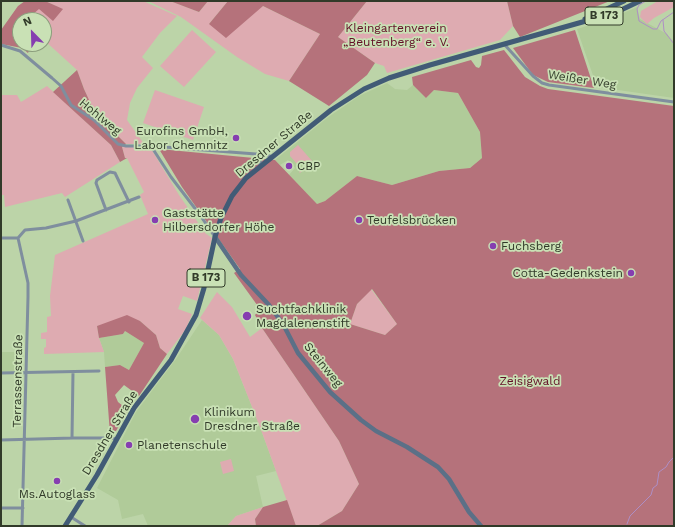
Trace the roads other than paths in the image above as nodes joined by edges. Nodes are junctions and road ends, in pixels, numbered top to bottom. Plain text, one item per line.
1 (624, 1) edge
2 (640, 1) edge
3 (567, 26) junction
4 (504, 44) junction
5 (1, 45) edge
6 (674, 102) edge
7 (151, 146) junction
8 (261, 155) junction
9 (272, 158) junction
10 (260, 166) junction
11 (139, 197) dead end
12 (68, 200) dead end
13 (128, 202) junction
14 (106, 210) junction
15 (76, 221) junction
16 (215, 237) junction
17 (1, 238) edge
18 (18, 238) junction
19 (83, 241) dead end
20 (99, 371) dead end
21 (73, 372) junction
22 (1, 373) edge
23 (26, 373) junction
24 (72, 438) junction
25 (25, 439) junction
26 (117, 439) junction
27 (1, 440) edge
28 (1, 508) edge
29 (23, 508) junction
30 (71, 517) junction
31 (22, 526) edge
32 (65, 526) edge
33 (85, 526) edge
34 (482, 526) edge

1 - 3 main road, B 173
2 - 3 main road, B 173
3 - 4 main road, Dresdner Straße / B 173
4 - 6 street, Weißer Weg
4 - 9 main road, Dresdner Straße / B 173
5 - 7 street, Hohlweg
7 - 8 street, Hohlweg
7 - 16 street, Steinweg
8 - 9 street, Hohlweg
8 - 10 street
9 - 10 main road, Dresdner Straße / B 173
10 - 16 main road, Dresdner Straße / B 173
11 - 13 street
12 - 15 street
13 - 14 street
13 - 14 street
14 - 15 street
15 - 18 street
15 - 19 street
16 - 26 main road, Dresdner Straße / B 173
16 - 34 street, Steinweg
17 - 18 street
18 - 23 street, Terrassenstraße
20 - 21 street
21 - 23 street
21 - 24 street
22 - 23 street
23 - 25 street, Terrassenstraße
24 - 25 street
24 - 26 street
25 - 27 street
25 - 29 street, Terrassenstraße
26 - 30 main road, Dresdner Straße / B 173
28 - 29 street
29 - 31 street, Terrassenstraße
30 - 32 main road, Dresdner Straße / B 173
30 - 33 street

